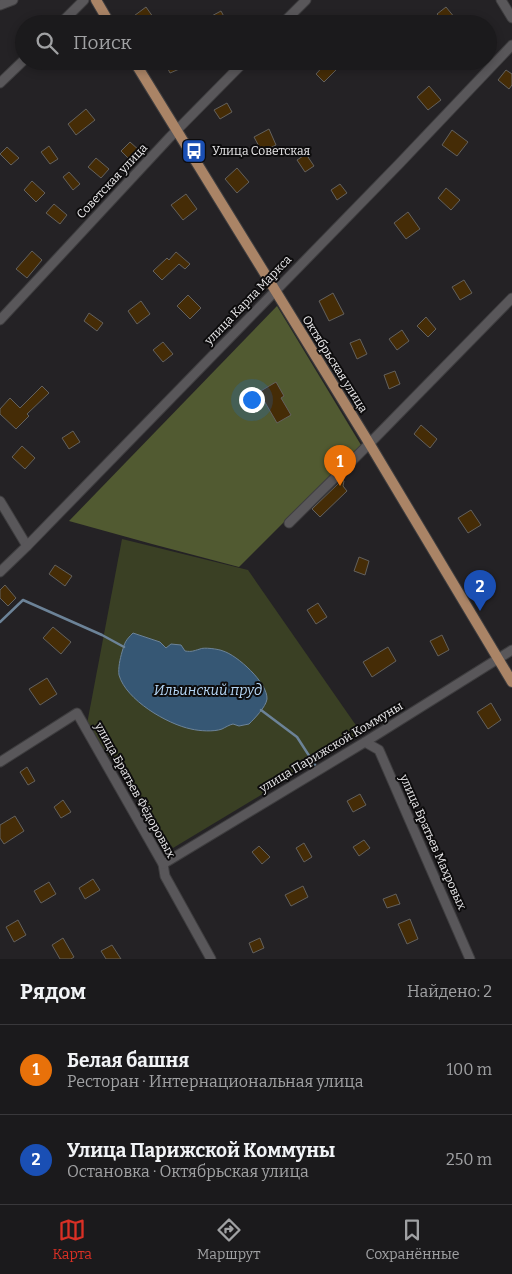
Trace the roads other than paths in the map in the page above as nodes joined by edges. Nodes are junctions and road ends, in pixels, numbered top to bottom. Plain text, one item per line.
1 (13, 0) edge
2 (84, 0) edge
3 (96, 0) edge
4 (306, 0) edge
5 (501, 0) edge
6 (0, 5) edge
7 (69, 15) edge
8 (105, 15) edge
9 (291, 15) edge
10 (512, 18) edge
11 (512, 45) edge
12 (497, 61) edge
13 (15, 69) edge
14 (139, 70) edge
15 (236, 70) edge
16 (488, 70) edge
17 (0, 83) edge
18 (176, 130) junction
19 (274, 290) junction
20 (512, 298) edge
21 (0, 320) edge
22 (369, 444) junction
23 (0, 501) edge
24 (289, 523) dead end
25 (27, 546) junction
26 (0, 572) edge
27 (512, 650) edge
28 (498, 659) junction
29 (512, 682) edge
30 (365, 742) junction
31 (0, 762) edge
32 (163, 864) junction
33 (211, 959) edge
34 (470, 959) edge

1 - 6 street
2 - 7 street
3 - 8 main road
4 - 9 street
5 - 10 street
11 - 12 street, улица Карла Маркса
13 - 17 street
14 - 18 main road, Октябрьская улица
15 - 18 street, Советская улица
16 - 19 street, улица Карла Маркса
18 - 19 main road, Октябрьская улица
18 - 21 street, Советская улица
19 - 22 main road, Октябрьская улица
19 - 25 street, улица Карла Маркса
20 - 22 street
22 - 24 street
22 - 28 main road, Октябрьская улица
23 - 25 street
25 - 26 street, улица Карла Маркса
27 - 28 street, улица Парижской Коммуны
28 - 29 main road, Октябрьская улица
28 - 30 street, улица Парижской Коммуны
30 - 32 street, улица Парижской Коммуны
30 - 34 street, улица Братьев Махровых
31 - 32 street, улица Братьев Фёдоровых
32 - 33 street, улица Братьев Фёдоровых

